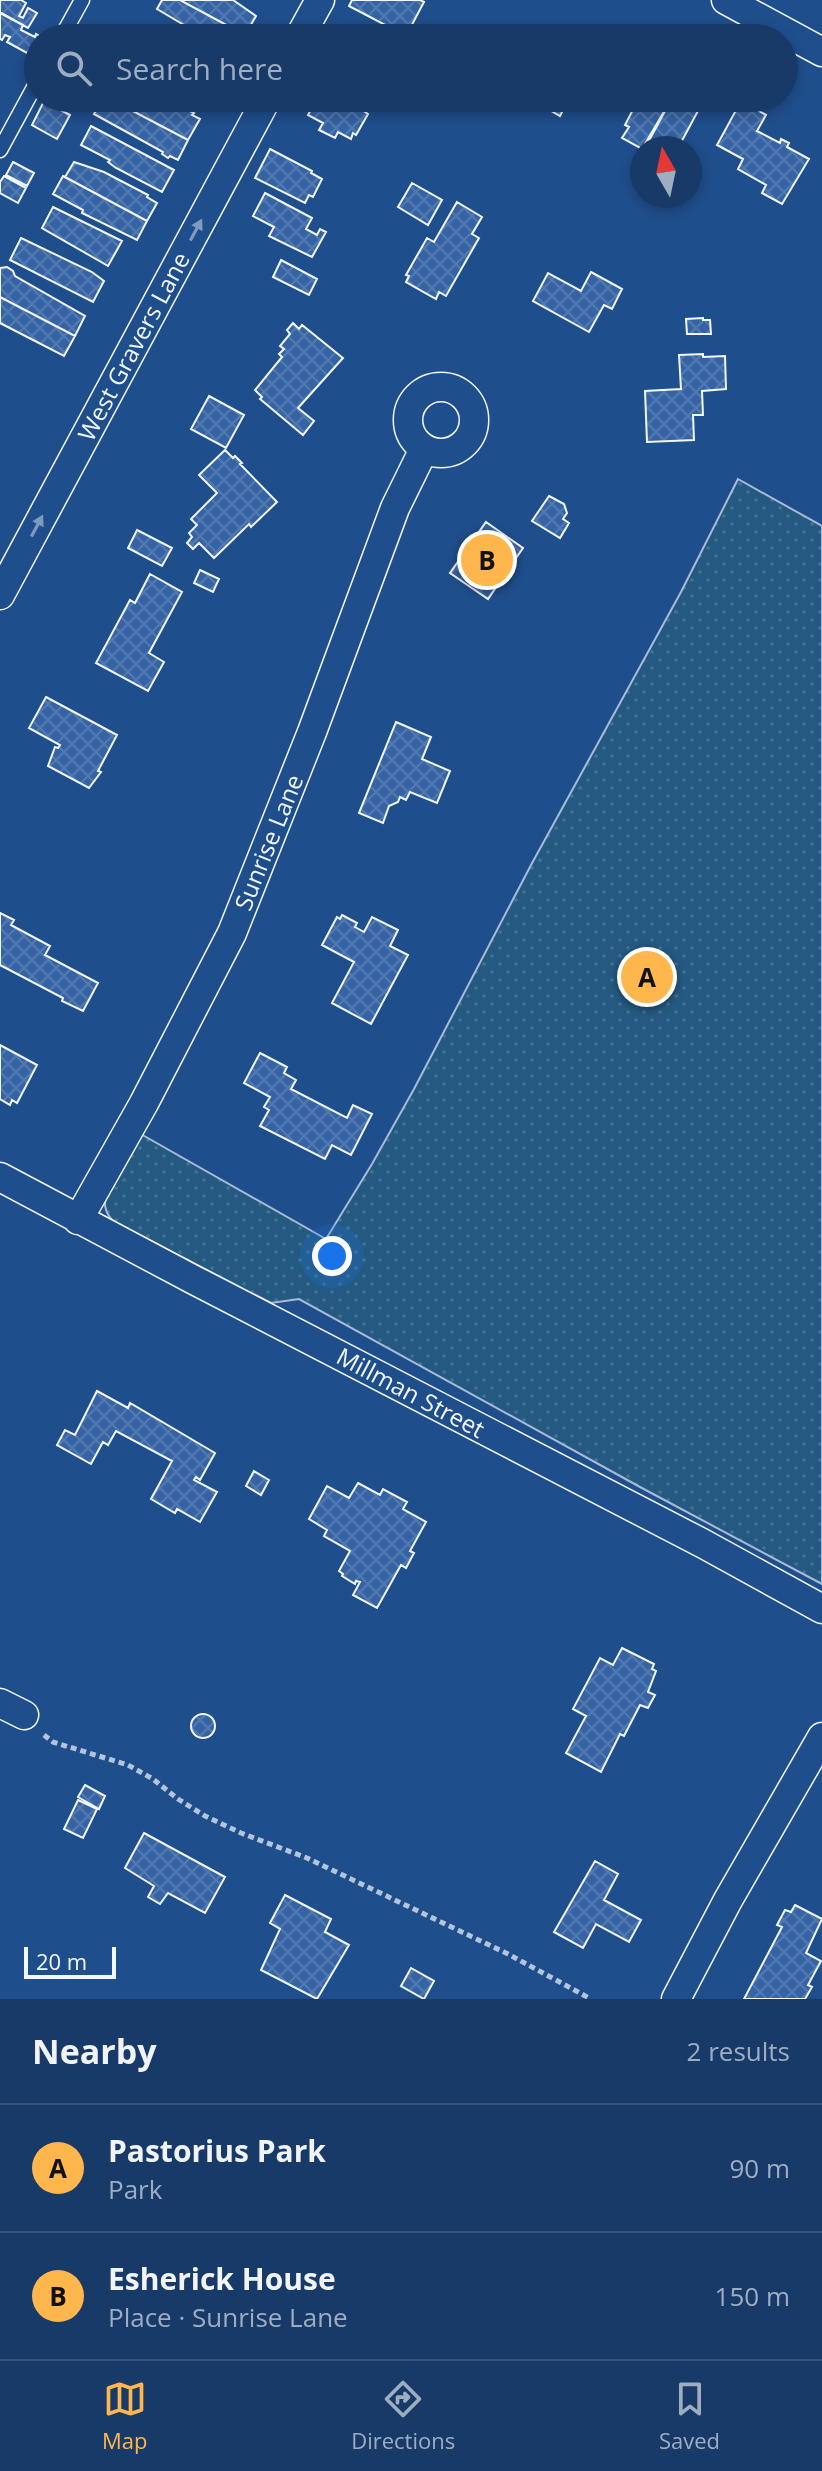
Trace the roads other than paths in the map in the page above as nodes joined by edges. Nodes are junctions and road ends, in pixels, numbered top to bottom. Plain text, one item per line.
1 (82, 0) edge
2 (320, 0) edge
3 (726, 0) edge
4 (69, 24) edge
5 (307, 24) edge
6 (770, 24) edge
7 (798, 39) edge
8 (822, 52) edge
9 (24, 106) edge
10 (259, 112) edge
11 (0, 150) edge
12 (424, 449) dead end
13 (0, 595) edge
14 (0, 1177) edge
15 (78, 1220) junction
16 (822, 1609) edge
17 (822, 1737) edge
18 (676, 1999) edge

1 - 4 lane
2 - 5 street
3 - 6 street
7 - 8 street
9 - 11 lane
13 -> 10 street, West Gravers Lane
12 - 15 street, Sunrise Lane
14 - 15 street, Millman Street
15 - 16 street, Millman Street
17 - 18 street

